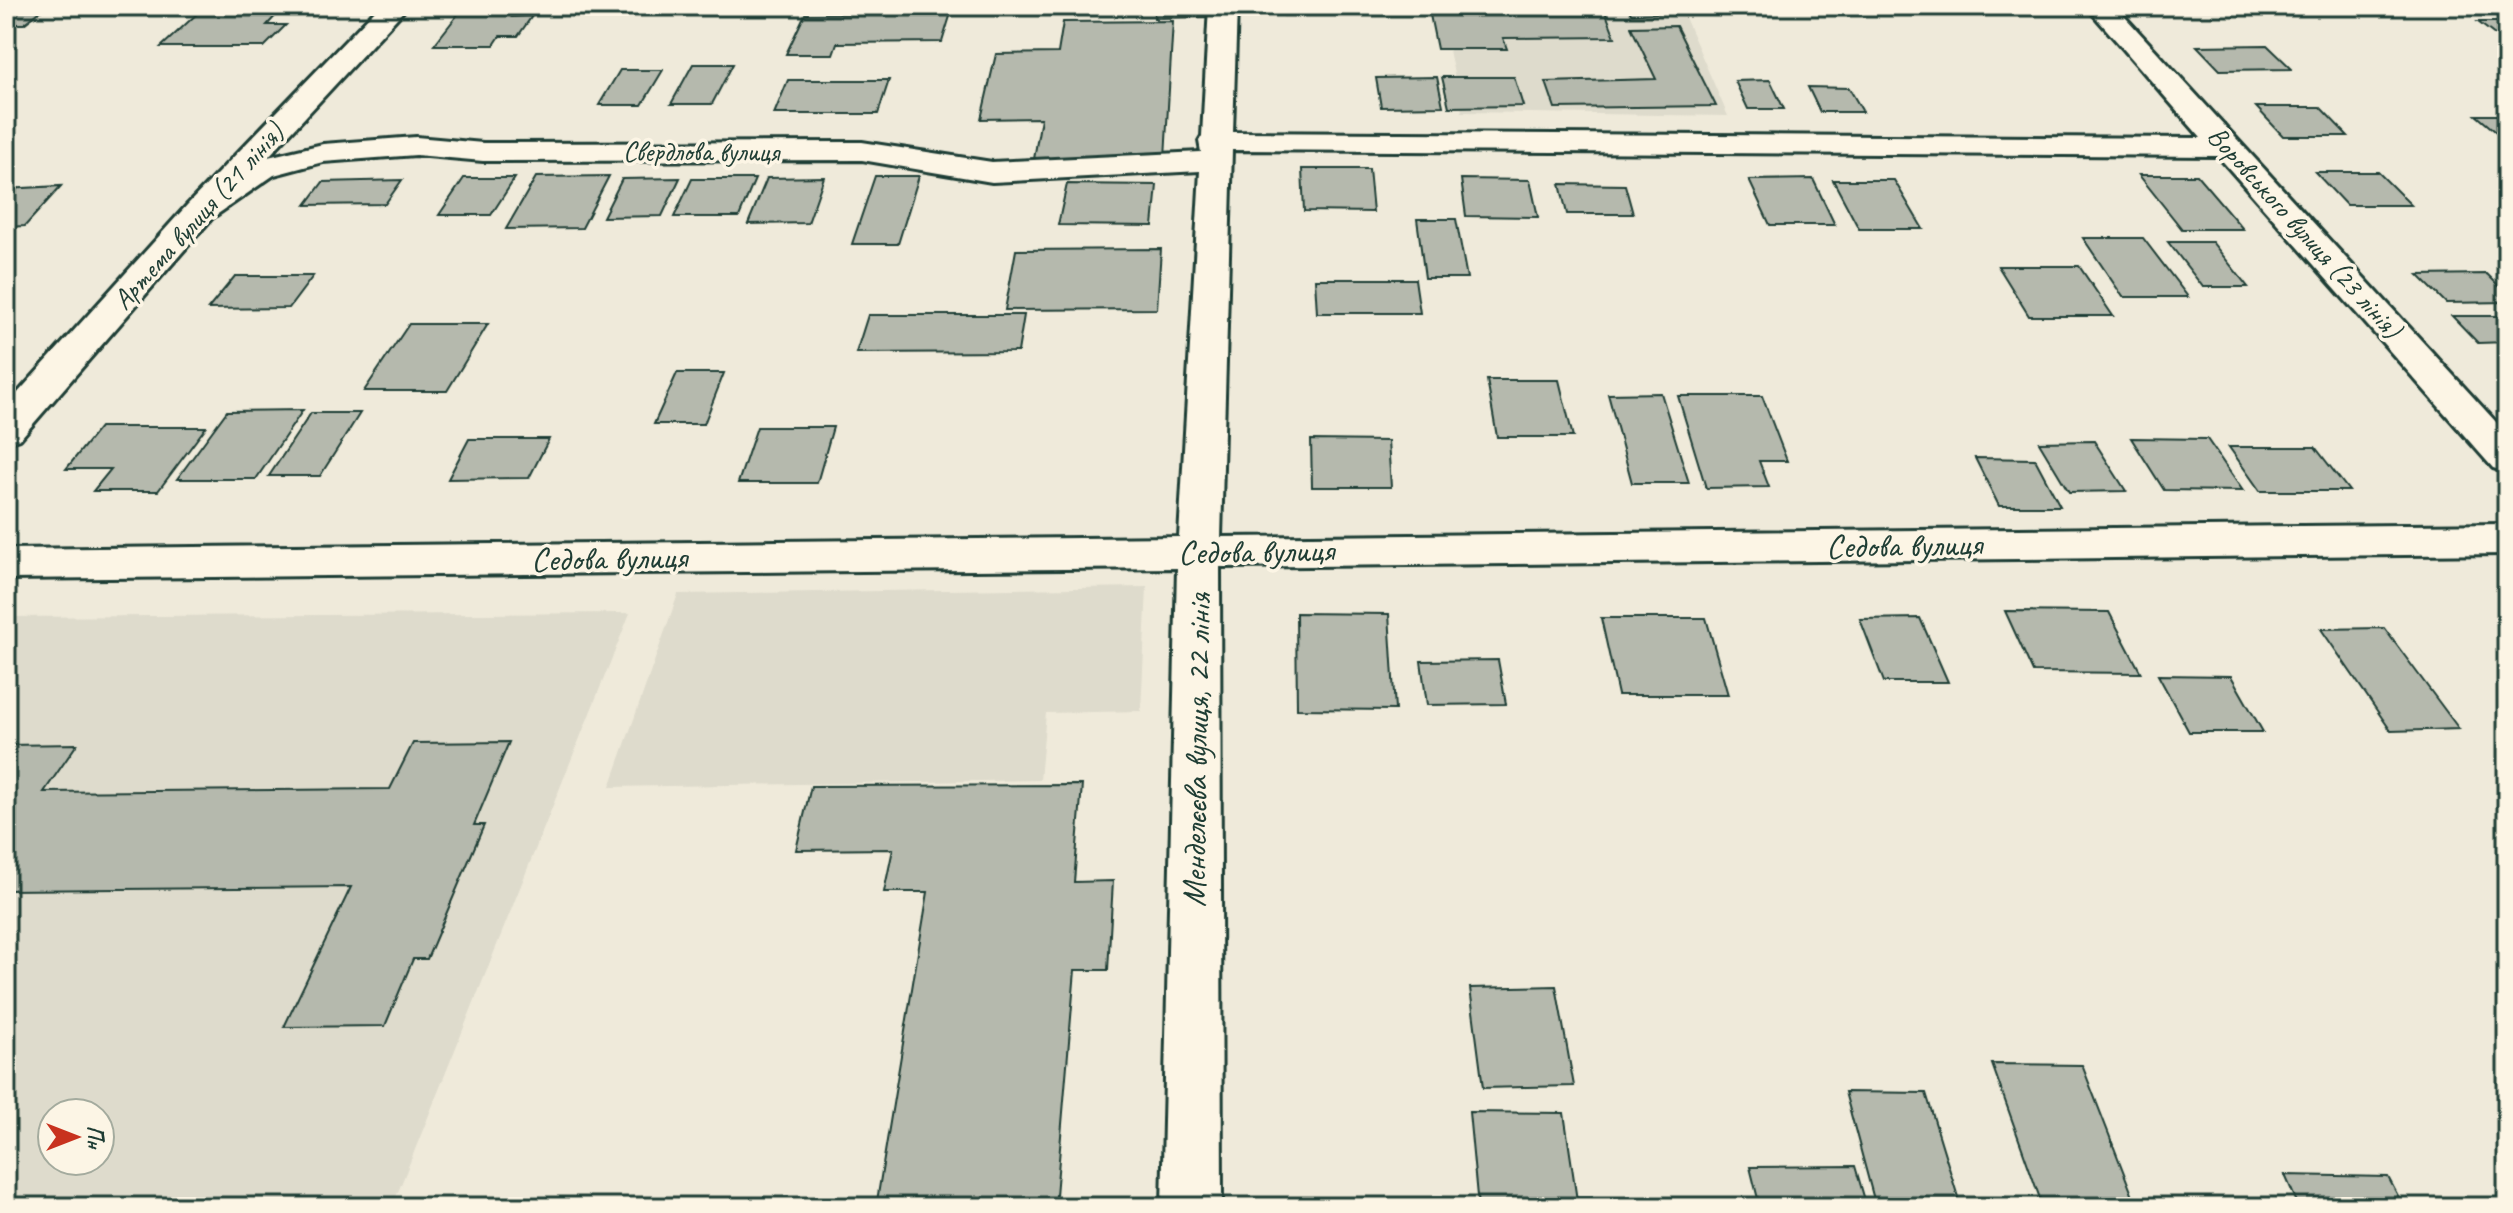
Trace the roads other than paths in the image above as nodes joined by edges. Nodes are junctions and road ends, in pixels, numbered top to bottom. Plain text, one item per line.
1 (394, 6) edge
2 (1223, 6) edge
3 (2100, 6) edge
4 (2230, 147) junction
5 (1214, 151) junction
6 (200, 211) junction
7 (6, 430) edge
8 (2507, 459) edge
9 (2507, 539) edge
10 (1199, 552) junction
11 (6, 564) edge
12 (1192, 1207) edge

1 - 6 street, Артема вулиця (21 лiнiя)
2 - 5 street, Менделєєва вулиця, 22 лінія
3 - 4 street, Воровського вулиця (23 лiнiя)
4 - 5 street, Свердлова вулиця
4 - 8 street, Воровського вулиця (23 лiнiя)
5 - 6 street, Свердлова вулиця
5 - 10 street, Менделєєва вулиця, 22 лінія
6 - 7 street, Артема вулиця (21 лiнiя)
9 - 10 street, Седова вулиця
10 - 11 street, Седова вулиця
10 - 12 street, Менделєєва вулиця, 22 лінія

